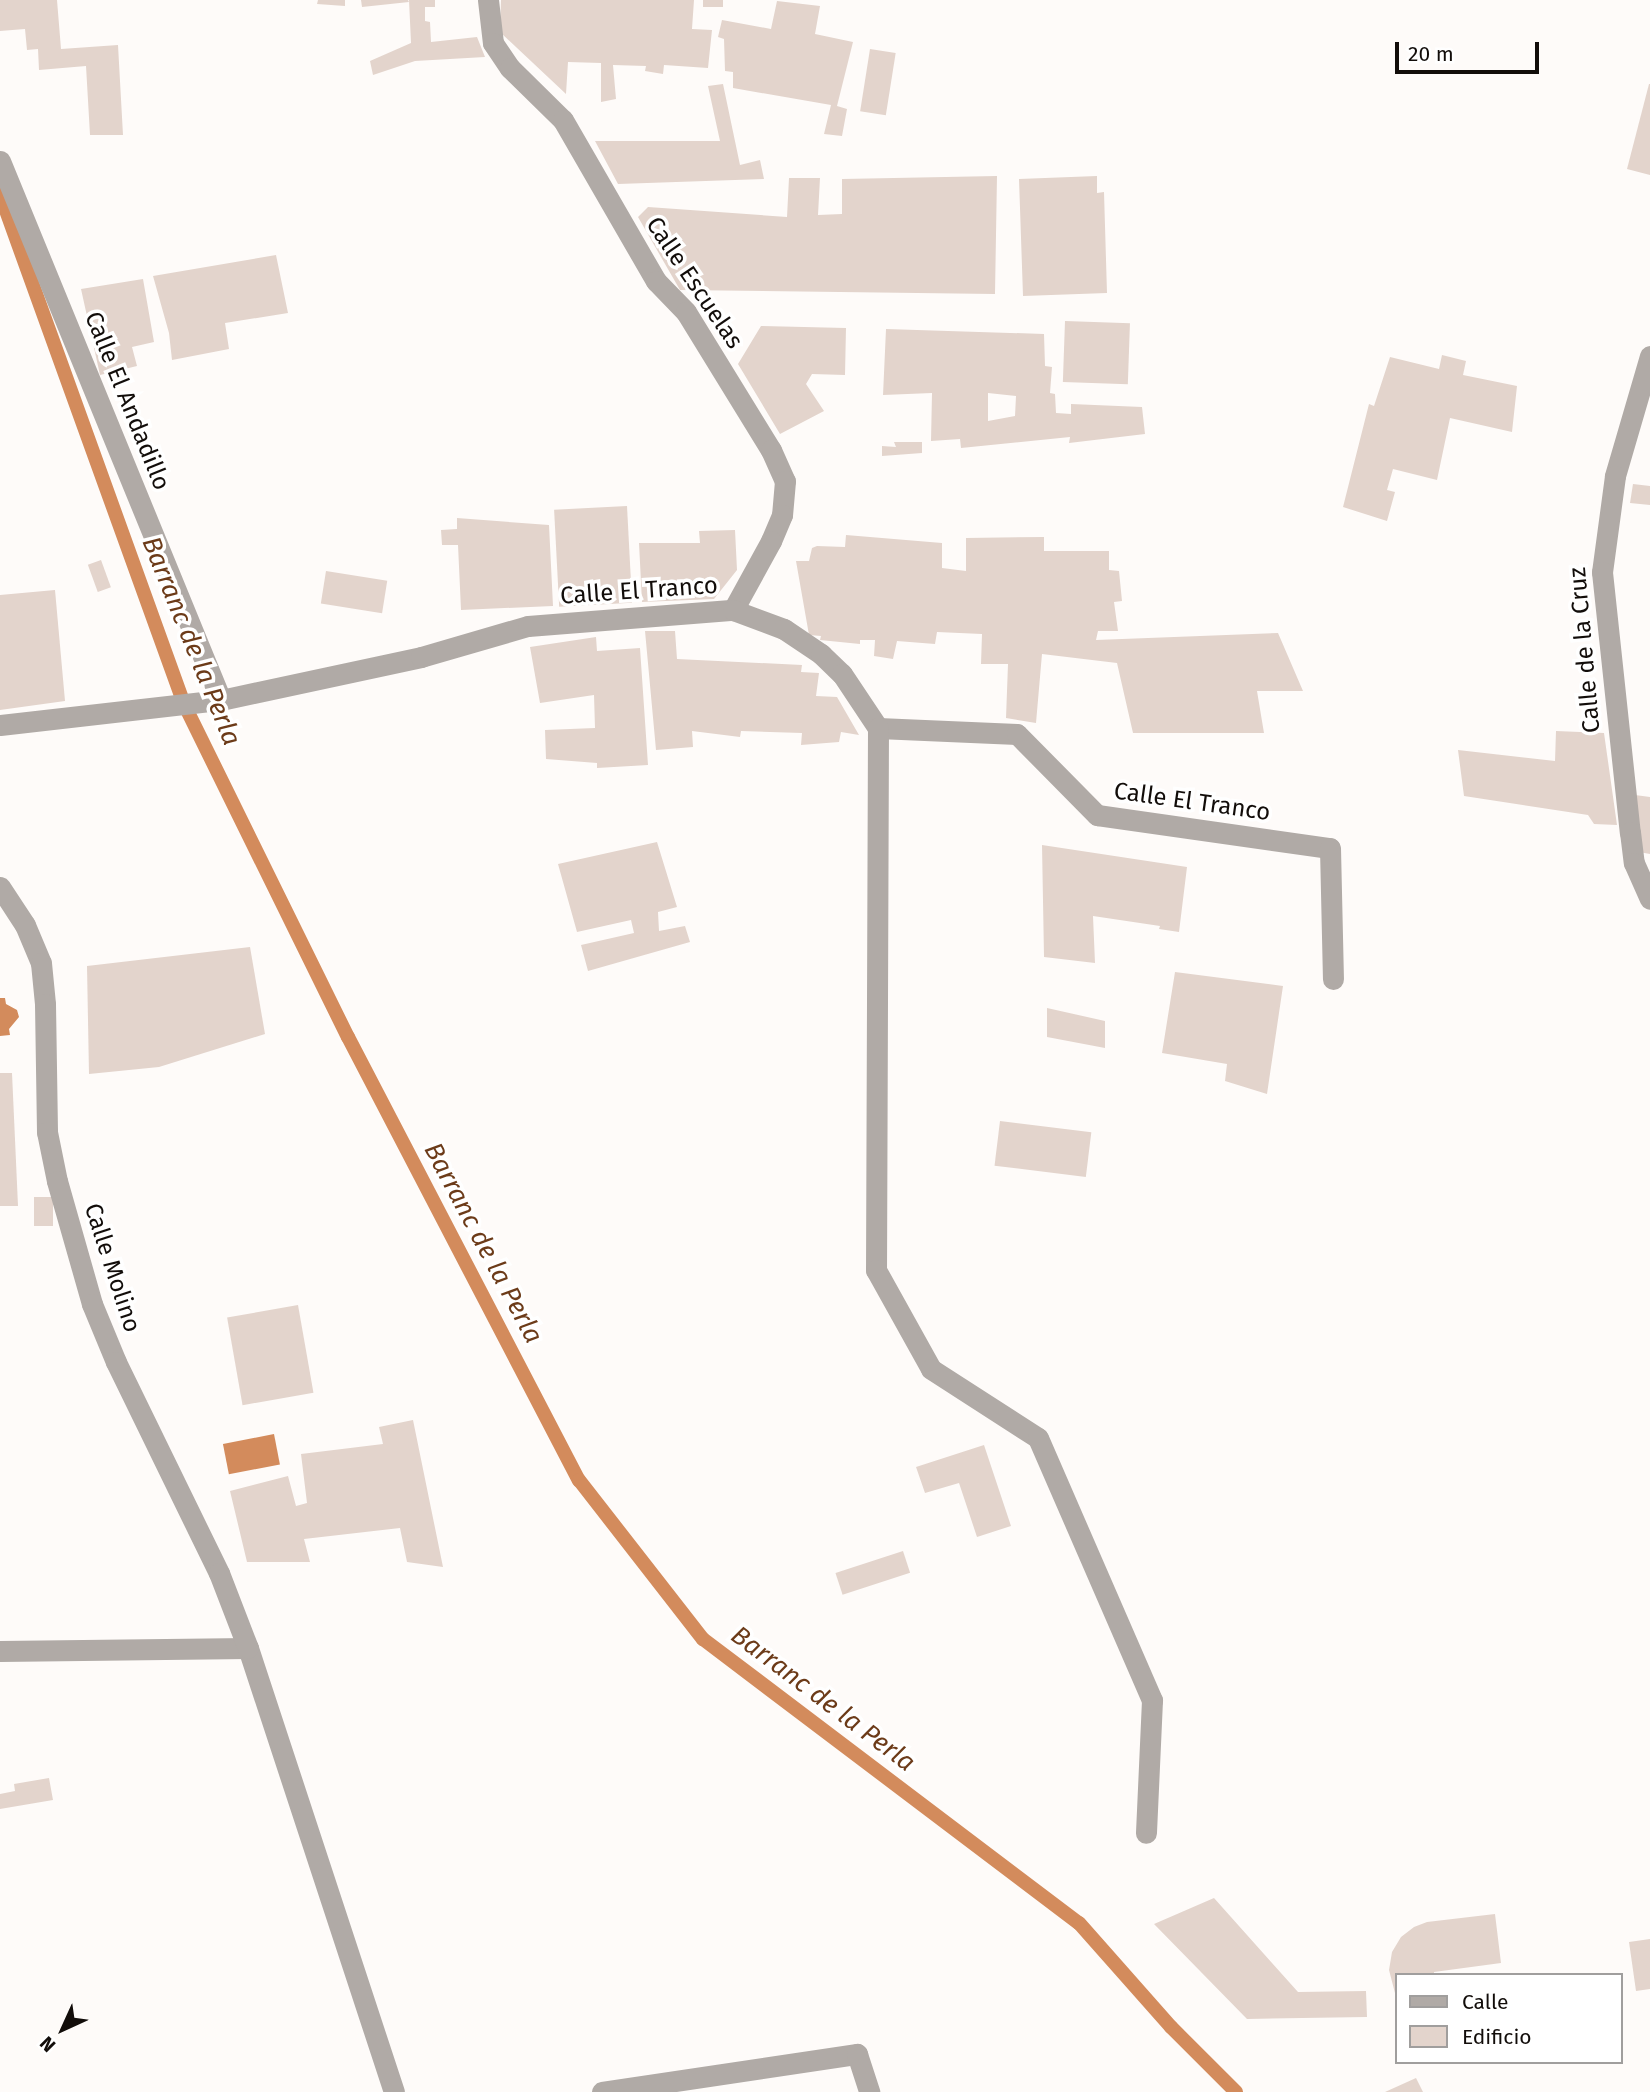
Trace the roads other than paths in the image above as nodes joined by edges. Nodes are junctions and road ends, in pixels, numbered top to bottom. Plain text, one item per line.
1 (488, 0) edge
2 (0, 162) edge
3 (1650, 356) edge
4 (733, 610) junction
5 (221, 700) junction
6 (0, 725) edge
7 (878, 728) junction
8 (0, 887) edge
9 (1650, 899) edge
10 (1333, 979) dead end
11 (248, 1648) junction
12 (0, 1651) edge
13 (1146, 1833) dead end
14 (394, 2092) edge
15 (602, 2092) edge
16 (869, 2092) edge

1 - 4 street, Calle Escuelas
2 - 5 street, Calle El Andadillo
3 - 9 street, Calle de la Cruz
4 - 5 street, Calle El Tranco
4 - 7 street, Calle El Tranco
5 - 6 street, Calle El Tranco
7 - 10 street, Calle El Tranco
7 - 13 street
8 - 11 street, Calle Molino
11 - 12 street
11 - 14 street, Calle Molino
15 - 16 street

